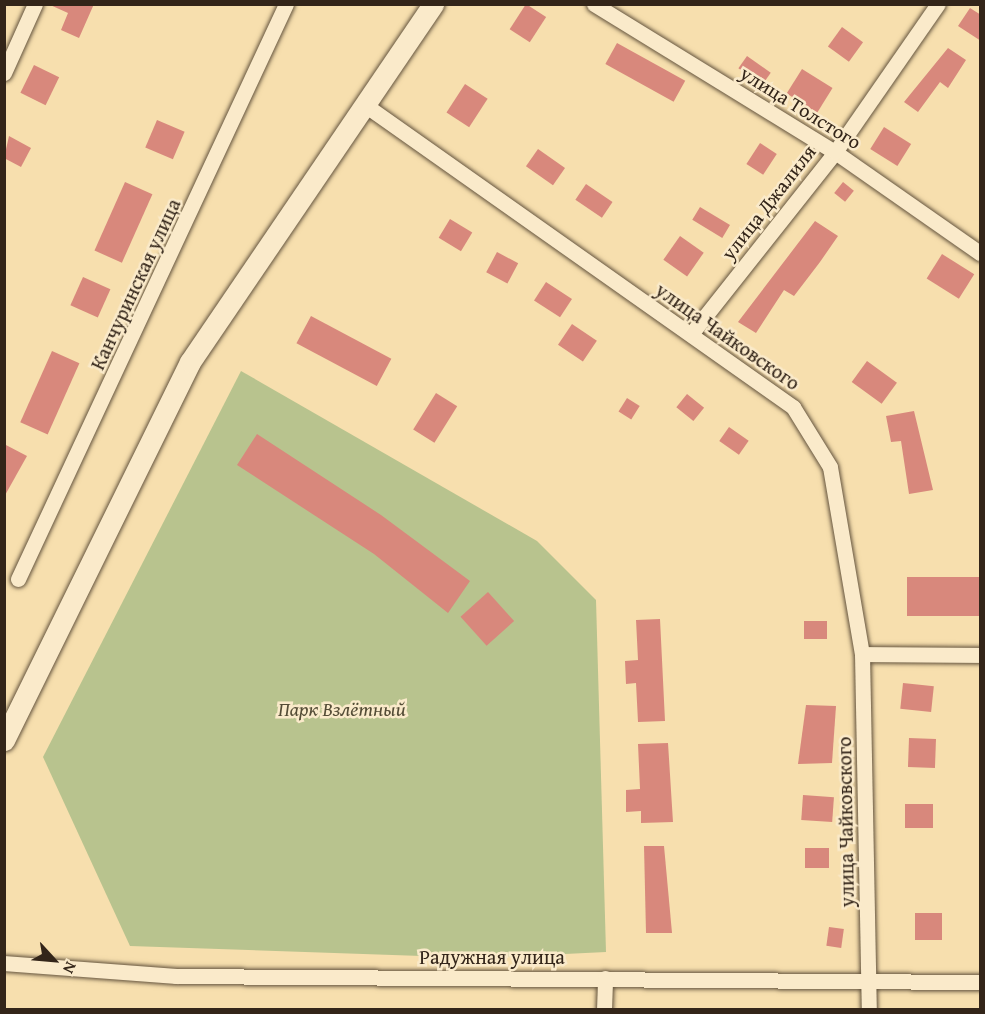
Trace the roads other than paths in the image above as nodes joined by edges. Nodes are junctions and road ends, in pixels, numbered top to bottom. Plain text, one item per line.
1 (35, 4) edge
2 (286, 4) edge
3 (433, 4) edge
4 (594, 4) edge
5 (938, 4) edge
6 (4, 73) edge
7 (365, 105) junction
8 (835, 152) junction
9 (981, 253) edge
10 (691, 334) junction
11 (18, 579) dead end
12 (862, 654) junction
13 (981, 655) edge
14 (4, 740) edge
15 (5, 966) edge
16 (605, 978) junction
17 (868, 982) junction
18 (981, 982) edge
19 (604, 1010) edge
20 (869, 1010) edge

1 - 6 street
2 - 11 street, Канчуринская улица
3 - 7 main road
4 - 8 street, улица Толстого
5 - 8 street, улица Джалиля
7 - 10 street, улица Чайковского
7 - 14 main road
8 - 9 street, улица Толстого
8 - 10 street, улица Джалиля
10 - 12 street, улица Чайковского
12 - 13 street
12 - 17 street, улица Чайковского
15 - 16 street, Радужная улица
16 - 17 street, Радужная улица
16 - 19 street
17 - 18 street, Радужная улица
17 - 20 street, улица Чайковского

